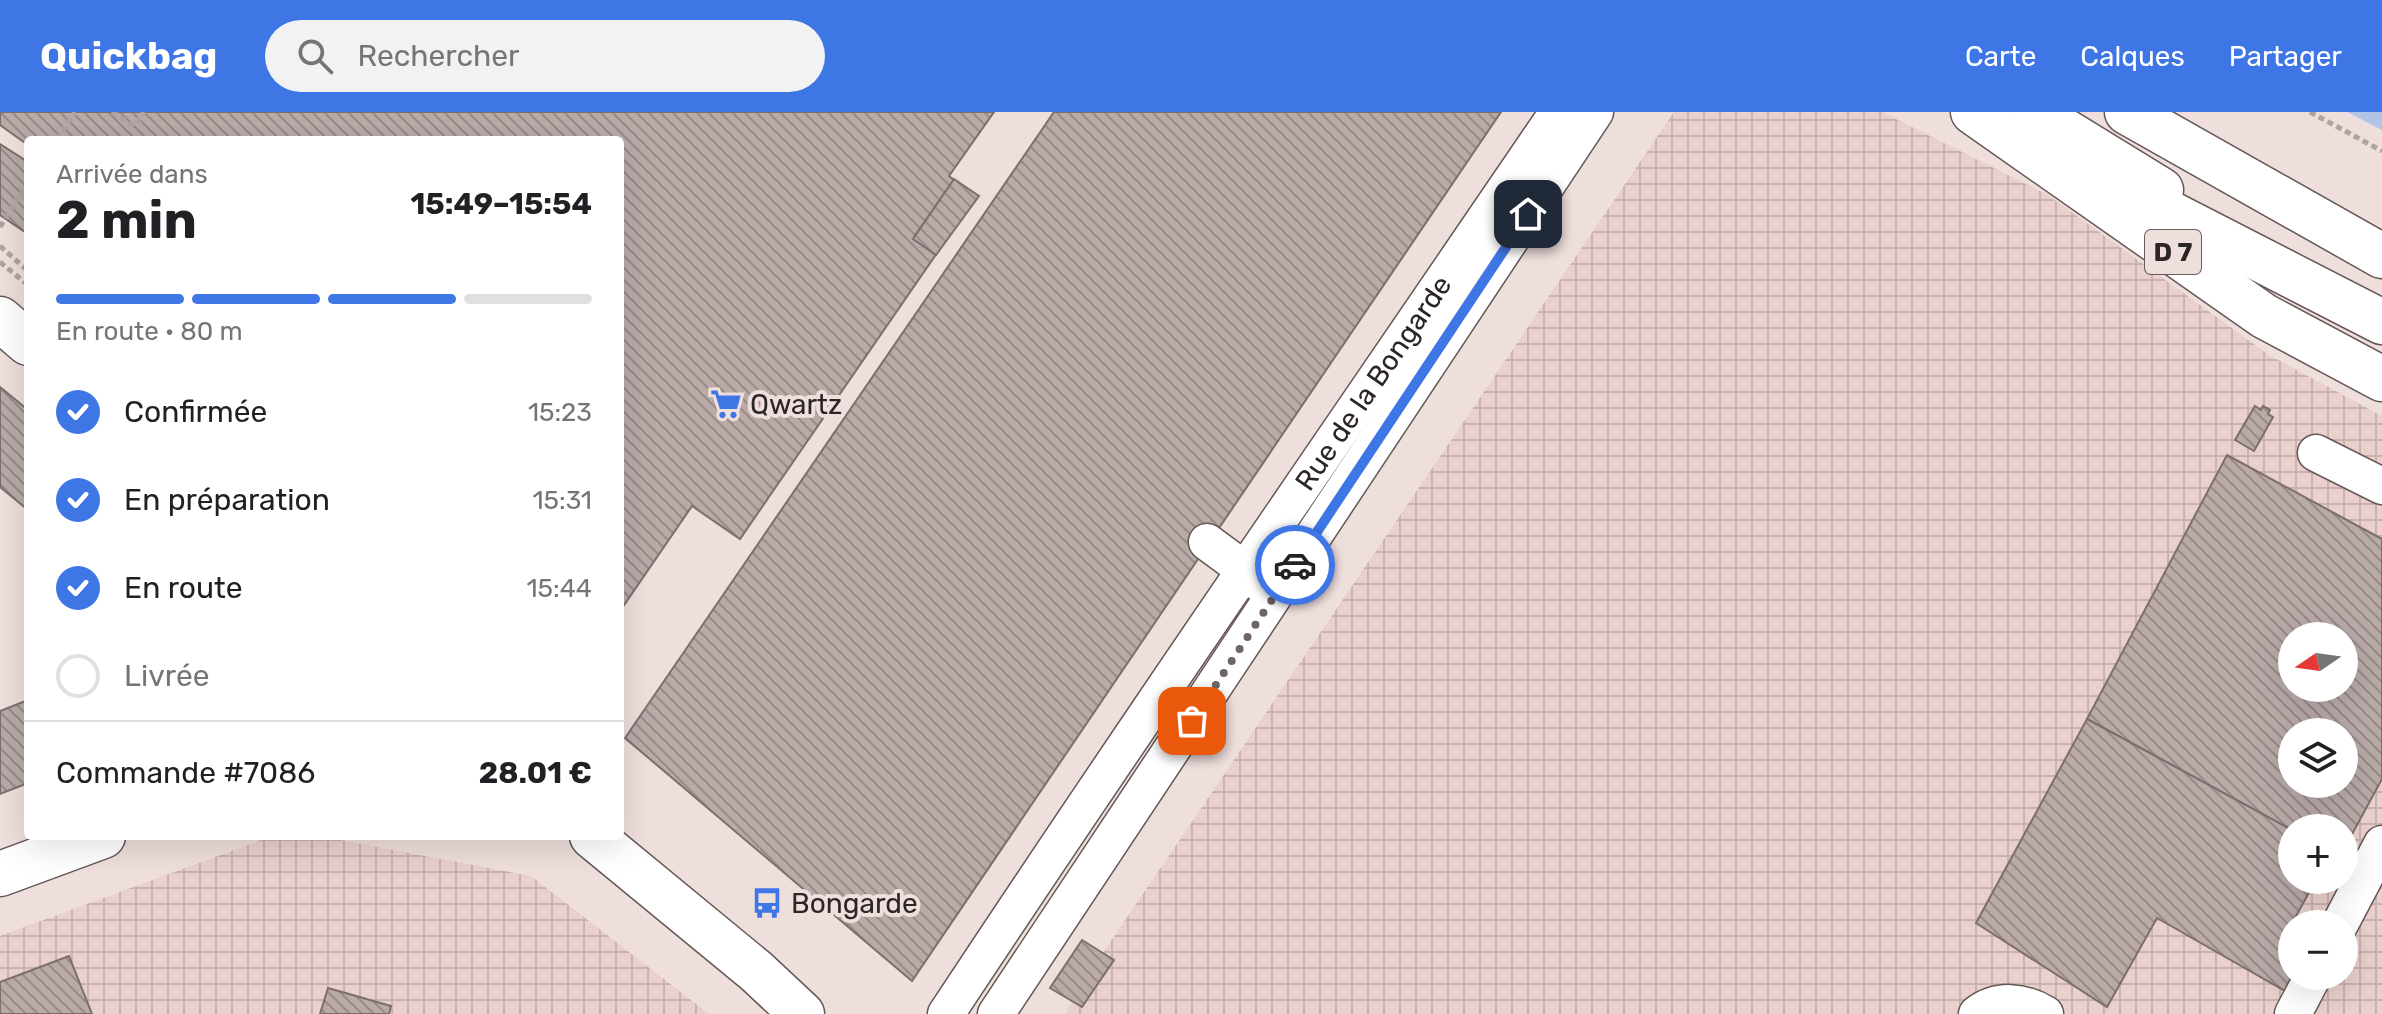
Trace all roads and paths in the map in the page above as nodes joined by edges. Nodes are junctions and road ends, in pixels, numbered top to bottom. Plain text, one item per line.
1 (75, 112) edge
2 (112, 112) edge
3 (144, 112) edge
4 (1558, 112) edge
5 (1595, 112) edge
6 (1973, 112) edge
7 (2034, 112) edge
8 (2127, 112) edge
9 (2310, 112) edge
10 (60, 136) edge
11 (2382, 151) edge
12 (24, 189) edge
13 (20, 195) junction
14 (24, 198) edge
15 (0, 227) edge
16 (0, 246) edge
17 (2382, 256) edge
18 (0, 262) edge
19 (24, 267) edge
20 (24, 282) edge
21 (2337, 298) junction
22 (0, 319) edge
23 (2382, 322) edge
24 (24, 340) edge
25 (2382, 379) edge
26 (2316, 453) dead end
27 (2382, 486) edge
28 (1207, 542) dead end
29 (1245, 570) junction
30 (1274, 597) junction
31 (92, 840) edge
32 (597, 840) edge
33 (2382, 844) edge
34 (0, 874) edge
35 (2347, 910) edge
36 (2306, 990) edge
37 (802, 1014) edge
38 (946, 1014) edge
39 (996, 1014) edge
40 (1977, 1014) edge
41 (2045, 1014) edge
42 (2293, 1014) edge

1 - 10 path
2 - 3 path
4 - 29 street, Rue de la Bongarde
5 - 30 street, Rue de la Bongarde
6 - 21 main road
6 - 25 main road, D 7
7 - 21 main road
8 - 17 main road
9 - 11 path
12 - 13 path
13 - 14 path
13 - 15 path
16 - 19 path
18 - 20 path
21 - 23 main road
22 - 24 main road
26 - 27 street
28 - 29 street
29 - 30 street
29 - 38 street, Rue de la Bongarde
30 - 39 street, Rue de la Bongarde
31 - 34 main road
32 - 37 main road
33 - 35 street
36 - 42 street
40 - 41 street

